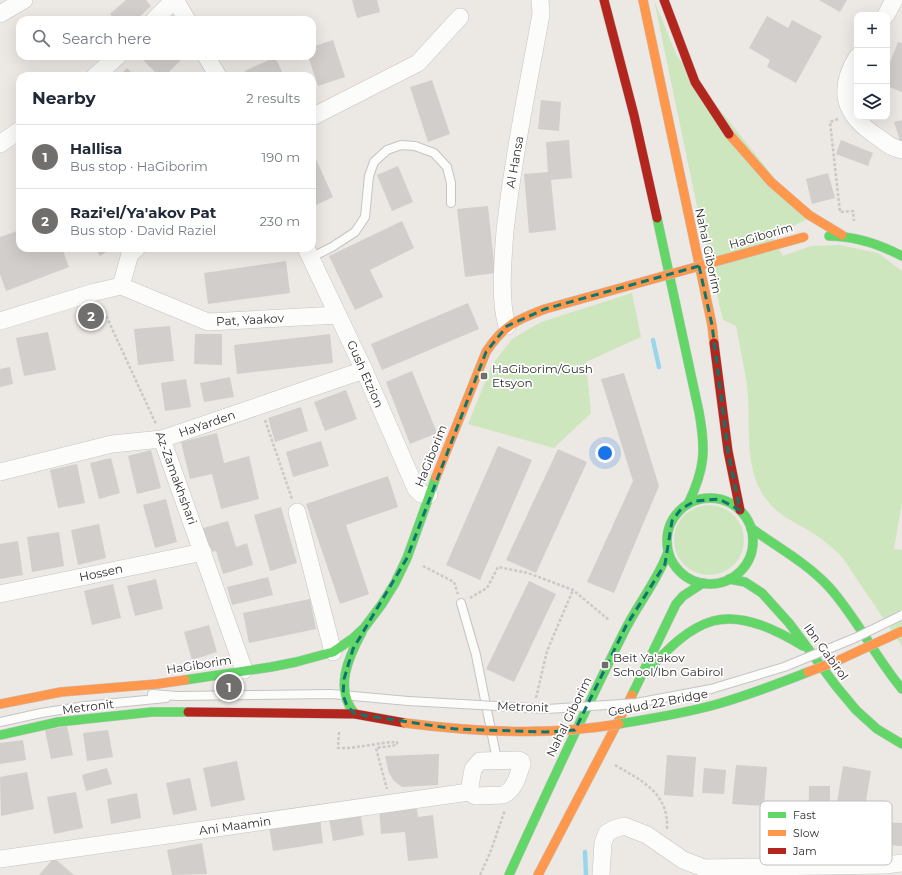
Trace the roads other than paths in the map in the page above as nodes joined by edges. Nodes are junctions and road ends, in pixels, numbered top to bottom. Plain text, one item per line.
1 (24, 0) edge
2 (175, 0) edge
3 (540, 0) edge
4 (604, 0) edge
5 (642, 0) edge
6 (664, 0) edge
7 (894, 0) edge
8 (888, 12) edge
9 (0, 14) edge
10 (158, 16) edge
11 (184, 16) edge
12 (460, 17) dead end
13 (113, 60) edge
14 (208, 60) edge
15 (854, 62) edge
16 (100, 72) edge
17 (216, 72) edge
18 (316, 115) edge
19 (16, 133) edge
20 (0, 144) edge
21 (902, 150) edge
22 (451, 203) dead end
23 (842, 235) junction
24 (316, 251) edge
25 (132, 252) edge
26 (308, 253) edge
27 (902, 256) edge
28 (121, 286) junction
29 (338, 315) junction
30 (0, 321) edge
31 (507, 326) junction
32 (364, 370) junction
33 (162, 439) junction
34 (0, 472) edge
35 (429, 495) junction
36 (688, 504) junction
37 (740, 510) junction
38 (297, 512) road end
39 (751, 528) junction
40 (202, 552) junction
41 (668, 552) junction
42 (729, 579) junction
43 (703, 583) junction
44 (0, 594) edge
45 (461, 603) road end
46 (902, 615) edge
47 (364, 628) junction
48 (902, 631) edge
49 (333, 652) junction
50 (812, 652) junction
51 (244, 670) junction
52 (641, 678) junction
53 (902, 689) edge
54 (343, 695) junction
55 (177, 696) junction
56 (61, 701) dead end
57 (0, 704) edge
58 (46, 704) dead end
59 (25, 708) dead end
60 (355, 714) junction
61 (0, 722) edge
62 (0, 735) edge
63 (902, 744) edge
64 (497, 760) junction
65 (469, 792) junction
66 (0, 859) edge
67 (891, 868) edge
68 (509, 875) edge
69 (538, 875) edge
70 (601, 875) edge

1 - 9 street
2 - 10 street
2 - 11 street
3 - 31 street, Al Hansa
4 - 36 street
5 - 37 street, Nahal Giborim
6 - 23 street
7 - 8 street
12 - 18 street
13 - 16 street
14 - 17 street
15 - 21 street
19 - 20 street
22 - 24 lane
23 - 27 street, HaGiborim
23 - 31 street, HaGiborim, bridge
25 - 28 street
26 - 29 street, Gush Etzion
28 - 29 street, Pat, Yaakov
28 - 30 street
29 - 32 street, Gush Etzion
31 - 35 street, HaGiborim
32 - 33 street, HaYarden
32 - 35 street, Gush Etzion
33 - 34 street, HaYarden
33 - 40 street, Az-Zamakhshari
35 - 47 street, HaGiborim
36 - 37 street
36 - 41 street
37 - 39 street
38 - 49 street
39 - 42 street
39 - 53 street
40 - 44 street, Hossen
40 - 51 street, Az-Zamakhshari
41 - 43 street
41 - 68 street, Nahal Giborim
42 - 43 street
42 - 50 street, Ibn Gabirol
43 - 52 street
45 - 64 lane
46 - 54 lane, Metronit, bridge
47 - 49 street, HaGiborim
47 - 54 street
48 - 60 street, Gedud 22 Bridge, bridge
49 - 51 street, HaGiborim
50 - 52 street
50 - 63 street, Ibn Gabirol
51 - 57 street, HaGiborim
52 - 69 street
54 - 55 lane, Metronit
54 - 60 street
55 - 56 lane, Metronit
55 - 61 lane, Metronit
58 - 59 lane, Metronit
60 - 62 street
64 - 65 street
64 - 65 street, Ani Maamin
65 - 66 street, Ani Maamin
67 - 70 street

